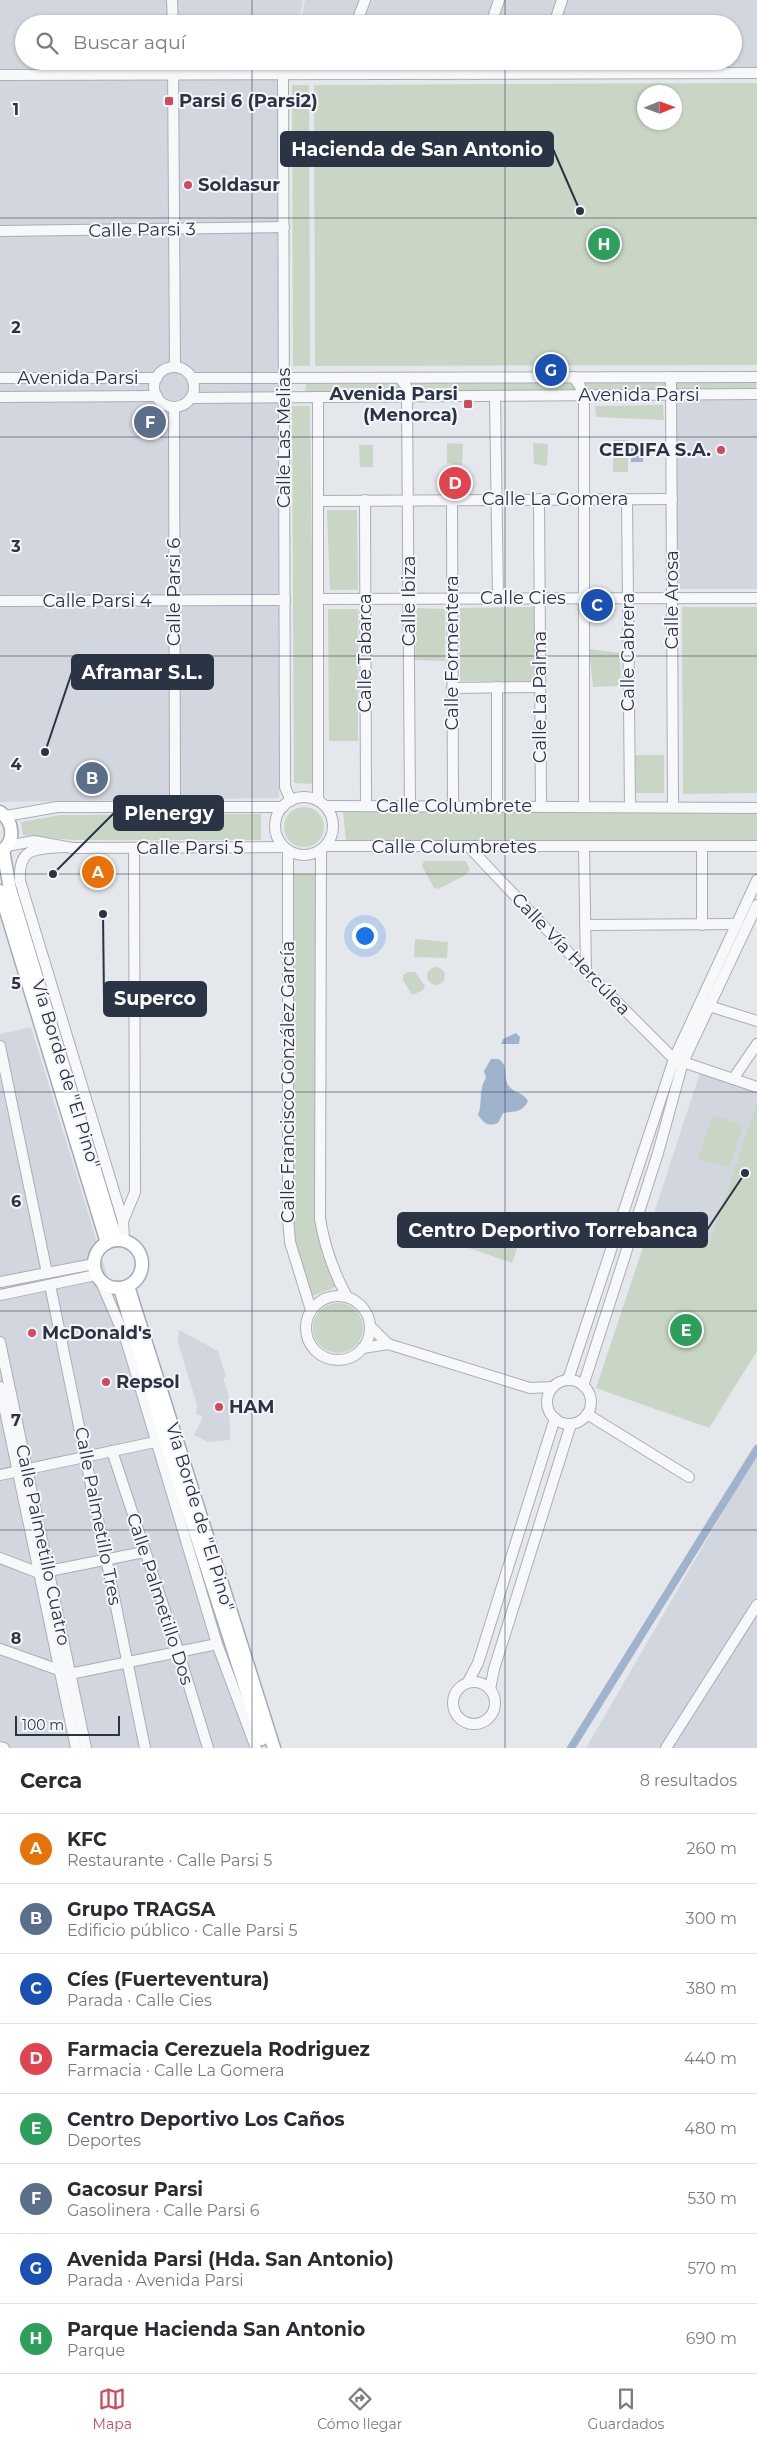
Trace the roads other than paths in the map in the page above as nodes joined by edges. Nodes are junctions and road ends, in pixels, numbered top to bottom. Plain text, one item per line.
1 (172, 0) edge
2 (365, 0) edge
3 (499, 0) edge
4 (562, 0) edge
5 (172, 15) edge
6 (359, 15) edge
7 (493, 15) edge
8 (557, 15) edge
9 (173, 70) edge
10 (340, 70) edge
11 (475, 70) edge
12 (537, 70) edge
13 (757, 72) edge
14 (536, 73) junction
15 (283, 74) junction
16 (338, 74) junction
17 (473, 74) junction
18 (0, 75) edge
19 (173, 75) junction
20 (284, 227) junction
21 (174, 230) junction
22 (0, 231) edge
23 (175, 367) junction
24 (573, 377) junction
25 (672, 377) junction
26 (757, 377) edge
27 (0, 378) edge
28 (157, 378) junction
29 (192, 378) junction
30 (284, 378) junction
31 (400, 378) junction
32 (672, 394) junction
33 (757, 394) edge
34 (583, 395) junction
35 (157, 396) junction
36 (408, 396) junction
37 (495, 396) junction
38 (0, 397) edge
39 (284, 397) junction
40 (318, 397) junction
41 (191, 398) junction
42 (174, 407) junction
43 (452, 499) junction
44 (496, 499) junction
45 (539, 499) junction
46 (584, 499) junction
47 (627, 499) junction
48 (672, 499) junction
49 (318, 500) junction
50 (365, 500) junction
51 (409, 500) junction
52 (452, 598) junction
53 (498, 598) junction
54 (540, 598) junction
55 (584, 598) junction
56 (628, 598) junction
57 (672, 598) junction
58 (757, 598) edge
59 (319, 599) junction
60 (365, 599) junction
61 (408, 599) junction
62 (174, 600) junction
63 (285, 600) junction
64 (0, 601) edge
65 (497, 687) junction
66 (540, 687) junction
67 (452, 688) junction
68 (321, 803) junction
69 (286, 804) junction
70 (175, 806) junction
71 (366, 806) junction
72 (410, 806) junction
73 (453, 806) junction
74 (497, 806) junction
75 (541, 806) junction
76 (584, 806) junction
77 (630, 806) junction
78 (673, 806) junction
79 (757, 808) edge
80 (3, 814) edge
81 (757, 846) edge
82 (63, 847) junction
83 (702, 847) junction
84 (134, 848) junction
85 (323, 848) junction
86 (469, 848) junction
87 (584, 848) junction
88 (4, 849) edge
89 (286, 849) junction
90 (757, 880) edge
91 (0, 891) edge
92 (757, 905) edge
93 (736, 924) junction
94 (585, 925) junction
95 (702, 925) junction
96 (586, 971) junction
97 (709, 1006) junction
98 (757, 1021) edge
99 (757, 1044) edge
100 (0, 1046) edge
101 (746, 1059) junction
102 (679, 1060) junction
103 (757, 1063) edge
104 (733, 1079) junction
105 (757, 1087) edge
106 (123, 1221) junction
107 (116, 1241) junction
108 (47, 1273) junction
109 (97, 1274) junction
110 (0, 1282) edge
111 (50, 1284) junction
112 (124, 1287) junction
113 (0, 1289) edge
114 (0, 1295) edge
115 (347, 1296) junction
116 (311, 1310) junction
117 (370, 1326) junction
118 (0, 1342) edge
119 (388, 1344) junction
120 (363, 1348) junction
121 (568, 1380) junction
122 (583, 1386) junction
123 (0, 1387) edge
124 (553, 1387) junction
125 (530, 1388) junction
126 (547, 1404) junction
127 (587, 1414) junction
128 (554, 1418) junction
129 (571, 1424) junction
130 (154, 1437) junction
131 (112, 1451) junction
132 (86, 1457) junction
133 (22, 1470) junction
134 (0, 1475) edge
135 (688, 1477) dead end
136 (144, 1552) junction
137 (0, 1558) edge
138 (107, 1560) junction
139 (44, 1572) junction
140 (757, 1605) edge
141 (217, 1644) junction
142 (0, 1649) edge
143 (179, 1653) junction
144 (128, 1662) junction
145 (59, 1671) junction
146 (70, 1674) junction
147 (468, 1682) junction
148 (490, 1689) junction
149 (0, 1747) edge
150 (4, 1748) edge
151 (76, 1748) edge
152 (86, 1748) edge
153 (145, 1748) edge
154 (208, 1748) edge
155 (256, 1748) edge
156 (266, 1748) edge
157 (274, 1748) edge
158 (666, 1748) edge

1 - 5 street
2 - 6 street
3 - 7 street
4 - 8 street
9 - 19 street
10 - 16 street
11 - 17 street
12 - 14 street
13 - 14 street
14 - 17 street
15 - 16 street
15 - 19 street
15 - 20 street, Calle Las Melias
16 - 17 street
18 - 19 street
19 - 21 street
20 - 21 street, Calle Parsi 3
20 - 30 street, Calle Las Melias
21 - 22 street, Calle Parsi 3
21 - 23 street
23 - 28 street
23 - 29 street
24 - 25 street, Avenida Parsi
24 - 31 street, Avenida Parsi
24 - 34 street
25 - 26 street, Avenida Parsi
25 - 32 street, Calle Arosa
27 - 28 street, Avenida Parsi
28 - 35 street
29 - 30 street, Avenida Parsi
29 - 41 street
30 - 31 street, Avenida Parsi
30 - 39 street, Calle Las Melias
31 - 36 street
32 - 33 street, Avenida Parsi
32 - 34 street, Avenida Parsi
32 - 48 street, Calle Arosa
34 - 37 street, Avenida Parsi
34 - 46 street
35 - 38 street, Avenida Parsi
35 - 42 street
36 - 37 street, Avenida Parsi
36 - 40 street, Avenida Parsi
36 - 51 street, Calle Ibiza
37 - 44 street
39 - 40 street, Avenida Parsi
39 - 41 street, Avenida Parsi
39 - 63 street, Calle Las Melias
40 - 49 street, Calle Las Melias
41 - 42 street
42 - 62 street, Calle Parsi 6
43 - 44 street, Calle La Gomera
43 - 51 street, Calle La Gomera
43 - 52 street, Calle Formentera
44 - 45 street, Calle La Gomera
44 - 53 street
45 - 46 street, Calle La Gomera
45 - 54 street, Calle La Palma
46 - 47 street, Calle La Gomera
46 - 55 street
47 - 48 street, Calle La Gomera
47 - 56 street, Calle Cabrera
48 - 57 street, Calle Arosa
49 - 50 street, Calle La Gomera
49 - 59 street, Calle Las Melias
50 - 51 street, Calle La Gomera
50 - 60 street, Calle Tabarca
51 - 61 street, Calle Ibiza
52 - 53 street, Calle Cies
52 - 61 street, Calle Cies
52 - 67 street, Calle Formentera
53 - 54 street, Calle Cies
54 - 55 street, Calle Cies
54 - 66 street, Calle La Palma
55 - 56 street, Calle Cies
55 - 76 street
56 - 57 street, Calle Cies
56 - 77 street, Calle Cabrera
57 - 58 street, Calle Cies
57 - 78 street, Calle Arosa
59 - 60 street, Calle Cies
59 - 68 street, Calle Las Melias
60 - 61 street, Calle Cies
60 - 71 street, Calle Tabarca
61 - 72 street, Calle Ibiza
62 - 63 street, Calle Parsi 4
62 - 64 street, Calle Parsi 4
62 - 70 street, Calle Parsi 6
63 - 69 street, Calle Las Melias
65 - 66 street
65 - 67 street
65 - 74 street
66 - 75 street, Calle La Palma
67 - 73 street, Calle Formentera
68 - 69 street
68 - 71 street, Calle Columbrete
68 - 85 street
69 - 70 street
69 - 89 street
70 - 80 street
71 - 72 street, Calle Columbrete
72 - 73 street, Calle Columbrete
73 - 74 street, Calle Columbrete
74 - 75 street, Calle Columbrete
75 - 76 street, Calle Columbrete
76 - 77 street, Calle Columbrete
77 - 78 street, Calle Columbrete
78 - 79 street, Calle Columbrete
80 - 88 main road, Vía Borde de "El Pino"
81 - 83 street, Calle Columbretes
82 - 84 street, Calle Parsi 5
82 - 88 street, Calle Parsi 5
82 - 106 street
83 - 87 street, Calle Columbretes
83 - 95 street
84 - 89 street, Calle Parsi 5
84 - 106 street
85 - 86 street, Calle Columbretes
85 - 89 street
85 - 115 street, Calle Francisco González García
86 - 87 street, Calle Columbretes
86 - 96 street, Calle Vía Hercúlea
87 - 94 street
88 - 107 main road, Vía Borde de "El Pino"
89 - 116 street, Calle Francisco González García
90 - 93 street
91 - 107 main road, Vía Borde de "El Pino"
92 - 97 street
93 - 95 street
93 - 102 street
94 - 95 street
94 - 96 street
96 - 102 street, Calle Vía Hercúlea
97 - 98 street
97 - 102 street
99 - 101 street
100 - 108 street
101 - 103 street
101 - 104 street
102 - 104 street
102 - 121 street
102 - 122 street
104 - 105 street
106 - 107 street
107 - 109 main road
107 - 112 main road
108 - 109 street
108 - 110 street
109 - 111 street
109 - 112 main road
109 - 130 street
111 - 114 street
111 - 132 street, Calle Palmetillo Tres
112 - 156 main road, Vía Borde de "El Pino"
112 - 157 main road, Vía Borde de "El Pino"
113 - 114 street
115 - 116 street
115 - 117 street
116 - 120 street
117 - 119 street
117 - 120 street
118 - 133 street, Calle Palmetillo Cuatro
119 - 120 street
119 - 125 street
121 - 122 street
121 - 124 street
122 - 127 street
123 - 133 street, Calle Palmetillo Cuatro
124 - 125 street
124 - 126 street
125 - 126 street
126 - 128 street
127 - 129 street
127 - 135 street
128 - 129 street
128 - 147 street
129 - 148 street
130 - 131 street
130 - 141 street
131 - 132 street
131 - 136 street, Calle Palmetillo Dos
132 - 133 street
132 - 138 street, Calle Palmetillo Tres
133 - 134 street
133 - 139 street, Calle Palmetillo Cuatro
136 - 138 street
136 - 143 street, Calle Palmetillo Dos
137 - 139 street
138 - 139 street
138 - 144 street, Calle Palmetillo Tres
139 - 145 street, Calle Palmetillo Cuatro
139 - 146 street, Calle Palmetillo Cuatro
140 - 158 street
141 - 143 street
141 - 155 street
142 - 145 street
143 - 144 street
143 - 154 street, Calle Palmetillo Dos
144 - 146 street
144 - 153 street, Calle Palmetillo Tres
145 - 146 street
145 - 151 street, Calle Palmetillo Cuatro
146 - 152 street, Calle Palmetillo Cuatro
147 - 148 street
147 - 148 street
149 - 150 street

